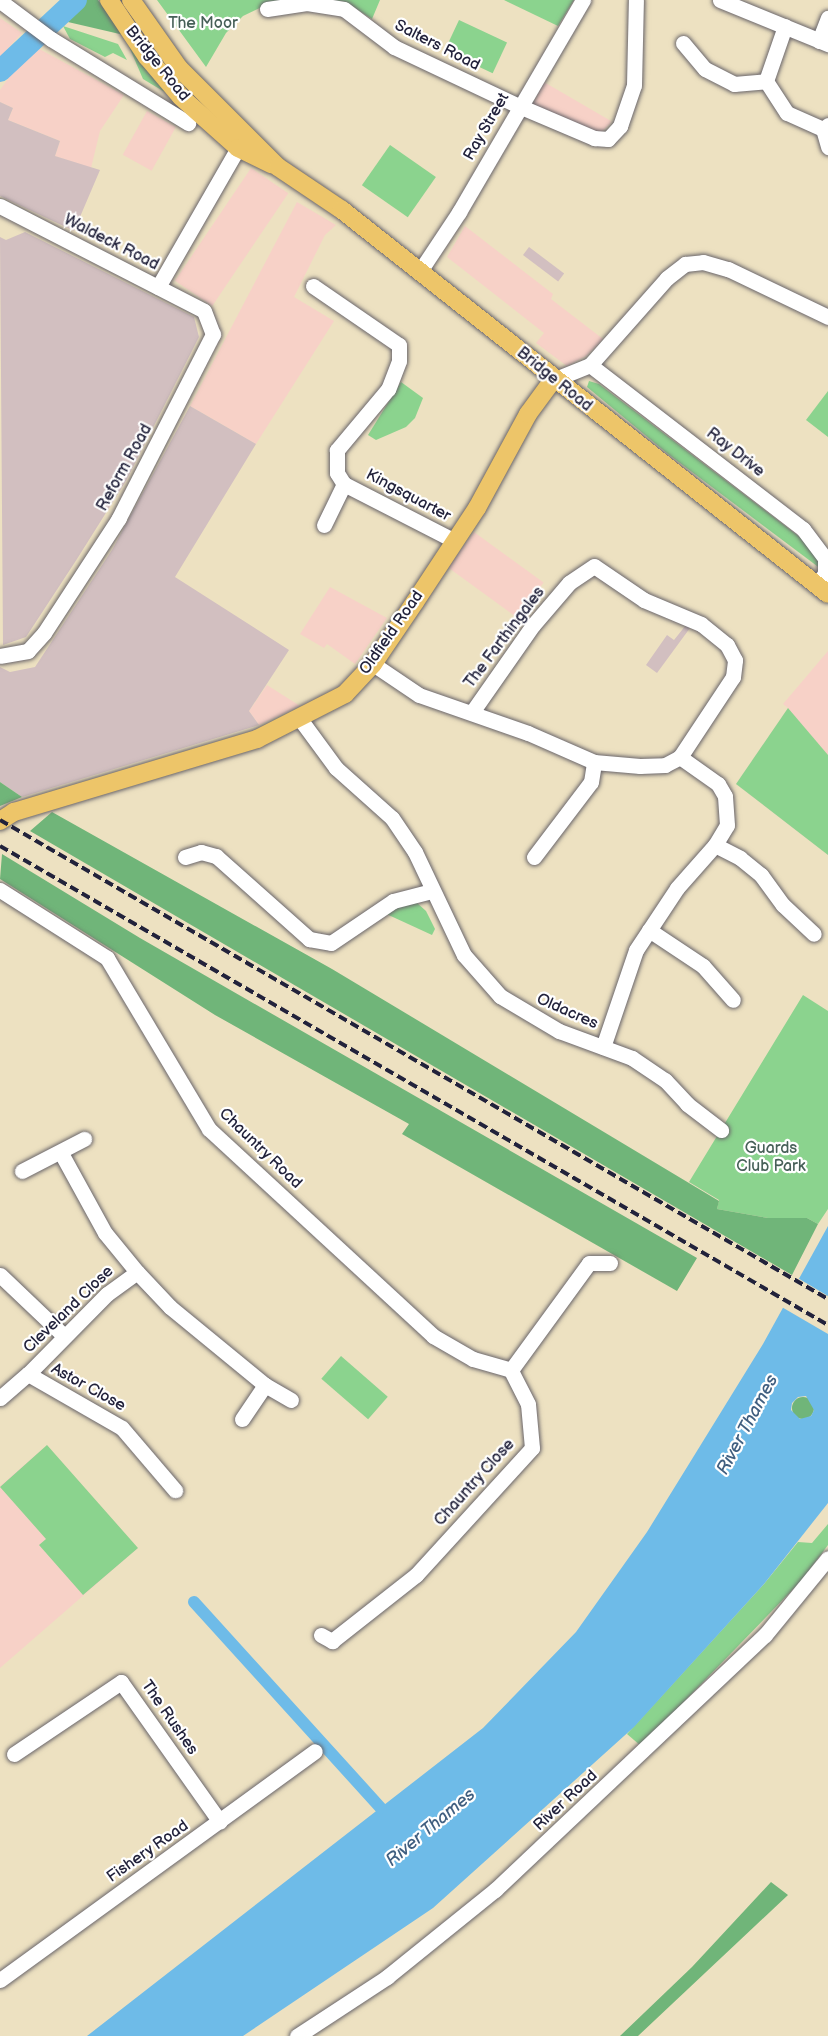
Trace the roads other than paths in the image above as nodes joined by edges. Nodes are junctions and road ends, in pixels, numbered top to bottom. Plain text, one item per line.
1 (109, 0) edge
2 (131, 0) edge
3 (583, 0) edge
4 (636, 0) edge
5 (720, 0) edge
6 (0, 1) edge
7 (272, 12) dead end
8 (828, 18) edge
9 (785, 26) junction
10 (683, 43) dead end
11 (824, 43) edge
12 (190, 79) junction
13 (766, 81) junction
14 (519, 106) junction
15 (188, 123) dead end
16 (826, 127) edge
17 (828, 147) edge
18 (238, 148) junction
19 (278, 167) junction
20 (0, 206) edge
21 (420, 271) junction
22 (312, 286) dead end
23 (159, 287) junction
24 (828, 317) edge
25 (590, 365) junction
26 (553, 380) junction
27 (344, 484) junction
28 (324, 525) dead end
29 (455, 541) junction
30 (822, 590) edge
31 (0, 656) edge
32 (373, 664) junction
33 (472, 712) junction
34 (300, 719) junction
35 (680, 757) junction
36 (594, 762) junction
37 (35, 808) junction
38 (0, 821) edge
39 (0, 834) edge
40 (715, 845) junction
41 (185, 857) dead end
42 (534, 857) dead end
43 (0, 890) edge
44 (432, 891) junction
45 (649, 930) junction
46 (814, 934) dead end
47 (733, 1000) dead end
48 (603, 1047) junction
49 (722, 1130) dead end
50 (84, 1139) dead end
51 (61, 1153) junction
52 (22, 1172) dead end
53 (610, 1263) dead end
54 (136, 1272) junction
55 (0, 1275) edge
56 (64, 1336) junction
57 (511, 1370) junction
58 (28, 1374) junction
59 (265, 1385) junction
60 (0, 1398) edge
61 (291, 1400) dead end
62 (242, 1419) dead end
63 (175, 1490) dead end
64 (828, 1558) edge
65 (321, 1635) dead end
66 (315, 1751) dead end
67 (15, 1754) dead end
68 (220, 1822) junction
69 (0, 1980) edge
70 (297, 2036) edge

1 - 18 main road, Bridge Road
2 - 12 main road, Bridge Road
3 - 14 street, Ray Street
4 - 14 street, Salters Road
5 - 9 street
6 - 15 street
7 - 14 street, Salters Road
8 - 11 street
9 - 11 street
9 - 13 street
10 - 13 street
12 - 18 main road, Bridge Road
12 - 19 main road, Bridge Road
13 - 16 street
14 - 21 street, Ray Street
16 - 17 street
18 - 19 main road, Bridge Road
18 - 23 street, Waldeck Road
19 - 21 main road, Bridge Road
20 - 23 street, Waldeck Road
21 - 26 main road, Bridge Road
22 - 27 street, Kingsquarter
23 - 31 street, Reform Road
24 - 25 street
25 - 26 street
25 - 30 street, Ray Drive
26 - 29 main road, Oldfield Road
26 - 30 main road, Bridge Road
27 - 28 street, Kingsquarter
27 - 29 street, Kingsquarter
29 - 32 main road, Oldfield Road
32 - 33 street, The Farthingales
32 - 34 main road, Oldfield Road
33 - 35 street, The Farthingales
33 - 36 street, The Farthingales
34 - 37 main road, Oldfield Road
34 - 44 street, Oldacres
35 - 36 street, The Farthingales
35 - 40 street
36 - 42 street
37 - 38 main road, Oldfield Road
37 - 39 main road, Oldfield Road
40 - 45 street
40 - 46 street
41 - 44 street
43 - 57 street, Chauntry Road
44 - 48 street, Oldacres
45 - 47 street
45 - 48 street
48 - 49 street, Oldacres
50 - 51 street
51 - 52 street
51 - 54 street, Cleveland Close
53 - 57 street
54 - 56 street, Cleveland Close
54 - 59 street, Cleveland Close
55 - 56 street
56 - 58 street, Cleveland Close
57 - 65 street, Chauntry Close
58 - 60 street, Cleveland Close
58 - 63 street, Astor Close
59 - 61 street, Cleveland Close
59 - 62 street
64 - 70 street, River Road
66 - 68 street, Fishery Road
67 - 68 street, The Rushes
68 - 69 street, Fishery Road

